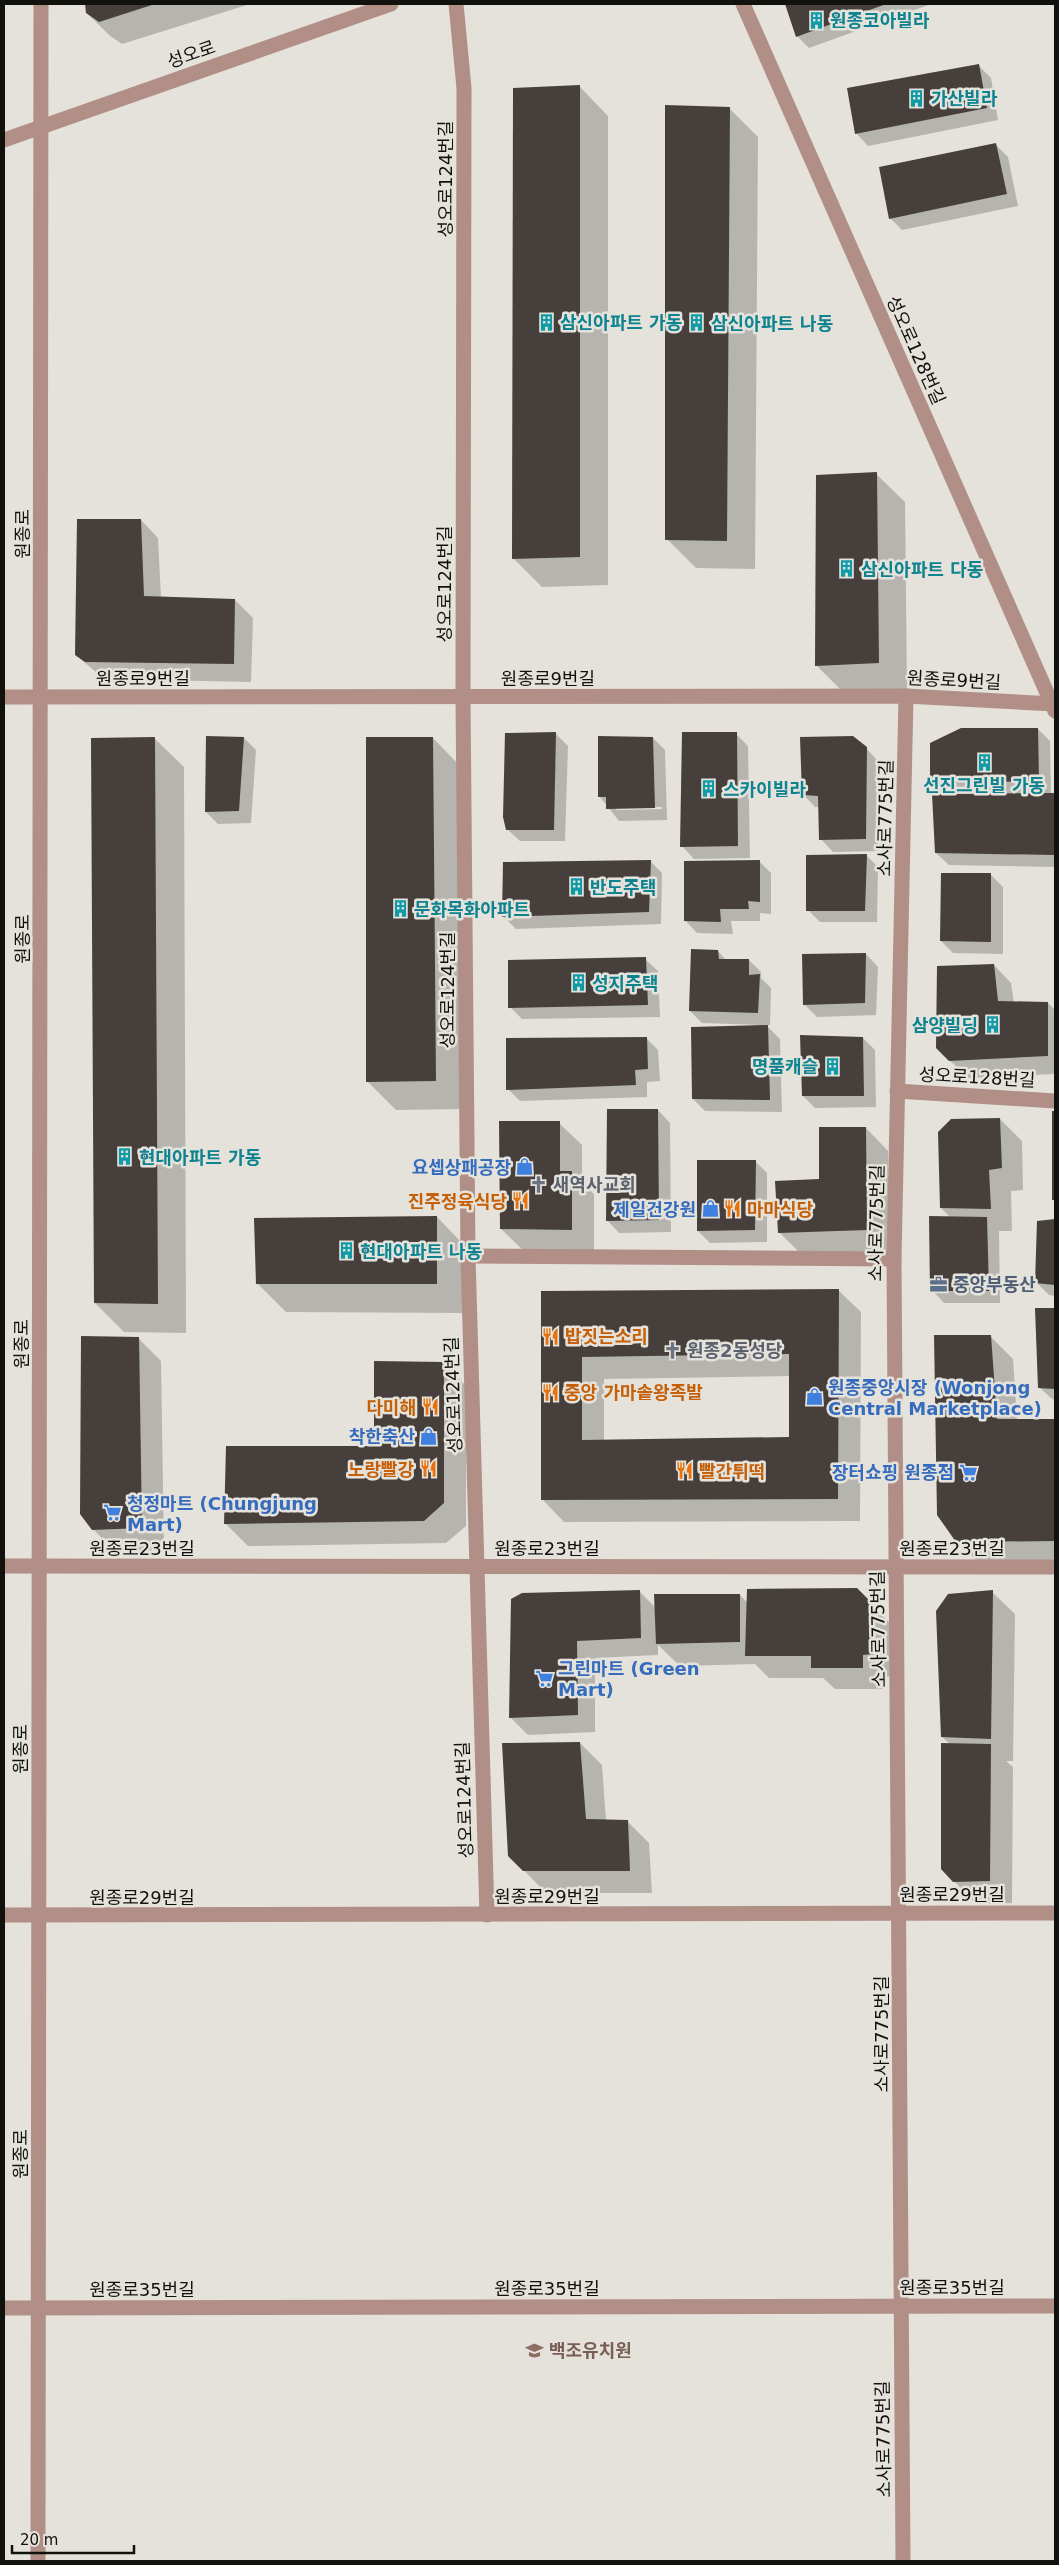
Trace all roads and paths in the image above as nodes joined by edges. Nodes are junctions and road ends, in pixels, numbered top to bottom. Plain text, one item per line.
1 (42, 4) edge
2 (391, 4) edge
3 (456, 4) edge
4 (743, 4) edge
5 (42, 127) junction
6 (4, 140) edge
7 (906, 696) junction
8 (4, 697) edge
9 (41, 697) junction
10 (463, 697) junction
11 (1054, 707) edge
12 (897, 1091) junction
13 (1055, 1101) edge
14 (468, 1256) junction
15 (894, 1258) junction
16 (4, 1566) edge
17 (1055, 1566) edge
18 (40, 1567) junction
19 (476, 1567) junction
20 (896, 1567) junction
21 (900, 1912) junction
22 (1055, 1913) edge
23 (4, 1915) edge
24 (39, 1915) junction
25 (487, 1915) junction
26 (900, 2306) junction
27 (1055, 2306) edge
28 (4, 2308) edge
29 (38, 2308) junction
30 (38, 2561) edge
31 (903, 2561) edge

1 - 5 street, 원종로
2 - 5 street, 성오로
3 - 10 street, 성오로124번길
4 - 11 street, 성오로128번길
5 - 6 street, 성오로
5 - 9 street, 원종로
7 - 10 street, 원종로9번길
7 - 11 street, 원종로9번길
7 - 12 street, 소사로775번길
8 - 9 street, 원종로9번길
9 - 10 street, 원종로9번길
9 - 18 street, 원종로
10 - 14 street, 성오로124번길
12 - 13 street, 성오로128번길
12 - 15 street, 소사로775번길
14 - 15 street
14 - 19 street, 성오로124번길
15 - 20 street, 소사로775번길
16 - 18 street, 원종로23번길
17 - 20 street, 원종로23번길
18 - 19 street, 원종로23번길
18 - 24 street, 원종로
19 - 20 street, 원종로23번길
19 - 25 street, 성오로124번길
20 - 21 street, 소사로775번길
21 - 22 street, 원종로29번길
21 - 25 street, 원종로29번길
21 - 26 street, 소사로775번길
23 - 24 street, 원종로29번길
24 - 25 street, 원종로29번길
24 - 29 street, 원종로
26 - 27 street, 원종로35번길
26 - 29 street, 원종로35번길
26 - 31 street, 소사로775번길
28 - 29 street, 원종로35번길
29 - 30 street, 원종로

